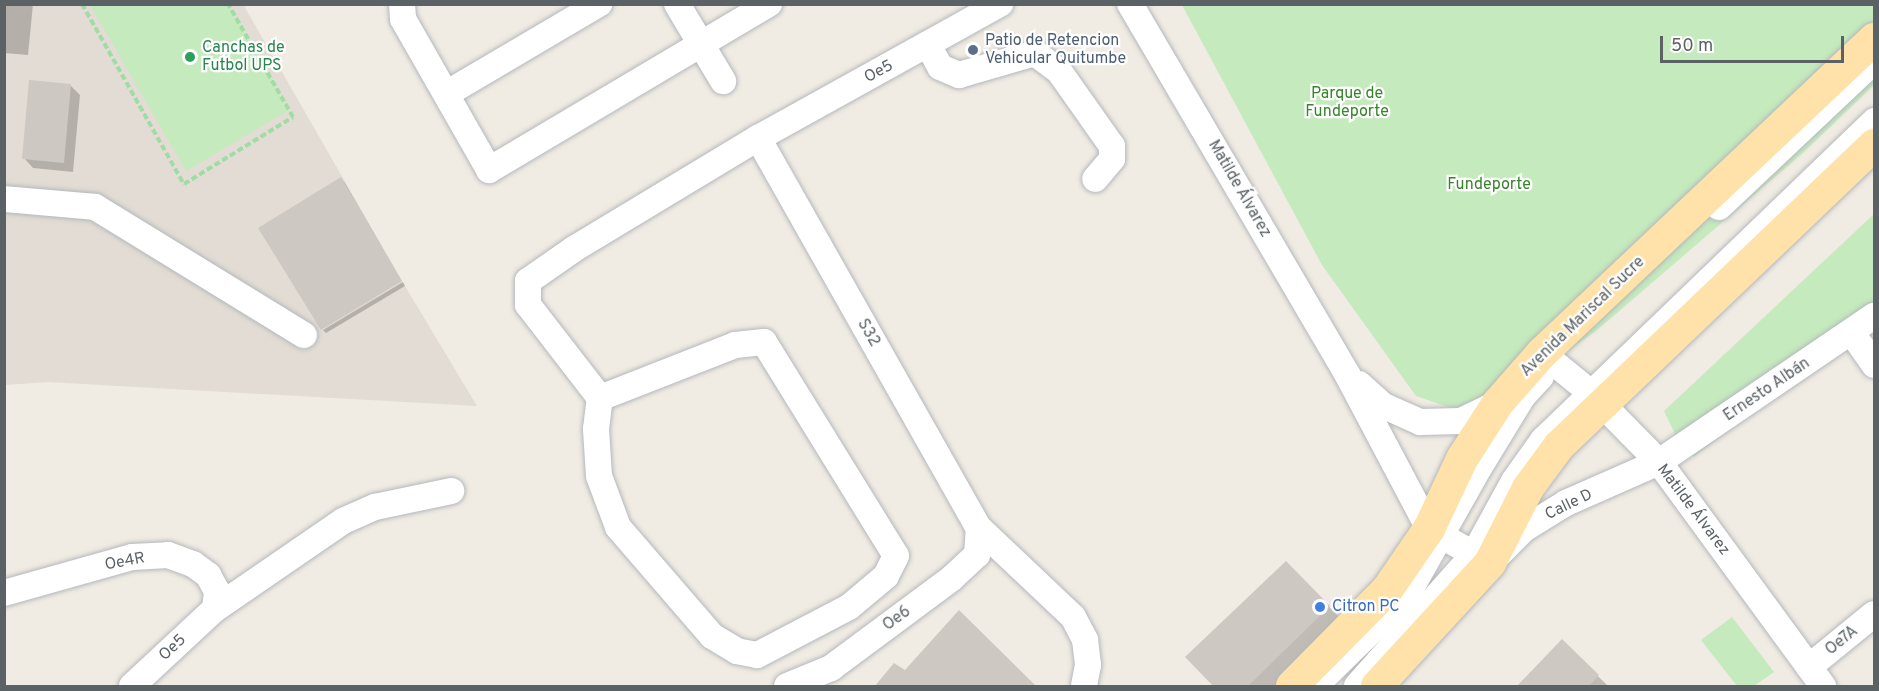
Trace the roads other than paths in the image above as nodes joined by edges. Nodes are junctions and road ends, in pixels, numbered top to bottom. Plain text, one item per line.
1 (402, 4) edge
2 (599, 4) edge
3 (677, 4) edge
4 (769, 4) edge
5 (1000, 4) edge
6 (1130, 4) edge
7 (1875, 39) edge
8 (701, 44) junction
9 (928, 45) junction
10 (1875, 61) edge
11 (723, 81) dead end
12 (446, 94) junction
13 (1875, 121) edge
14 (758, 138) junction
15 (1875, 145) edge
16 (1095, 179) dead end
17 (4, 199) edge
18 (1875, 316) edge
19 (1852, 333) junction
20 (304, 335) dead end
21 (1548, 358) junction
22 (1875, 365) edge
23 (1347, 374) junction
24 (600, 398) junction
25 (1596, 399) junction
26 (1498, 403) junction
27 (1659, 462) junction
28 (451, 491) dead end
29 (979, 528) junction
30 (1436, 532) junction
31 (1482, 558) junction
32 (4, 593) edge
33 (215, 609) junction
34 (1875, 614) edge
35 (1815, 680) edge
36 (132, 687) edge
37 (787, 687) edge
38 (1084, 687) edge
39 (1292, 687) edge
40 (1315, 687) edge
41 (1357, 687) edge
42 (1377, 687) edge

1 - 12 street
2 - 12 street
3 - 8 street
4 - 8 street
5 - 9 street, Oe5
6 - 23 street, Matilde Álvarez
7 - 21 main road, Avenida Mariscal Sucre
8 - 11 street
8 - 12 street
9 - 14 street, Oe5
9 - 16 street
10 - 21 street
13 - 25 street
14 - 24 street, Oe5
14 - 29 street, S32
15 - 25 main road
17 - 20 street
18 - 19 street, Ernesto Albán
19 - 22 street
19 - 27 street, Ernesto Albán
21 - 25 street, Matilde Álvarez
21 - 26 main road, Avenida Mariscal Sucre
21 - 30 street
23 - 26 street, Matilde Álvarez
23 - 30 street, Matilde Álvarez
24 - 24 street
25 - 27 street, Matilde Álvarez
25 - 31 main road
26 - 30 main road, Avenida Mariscal Sucre
27 - 31 street, Calle D
27 - 35 street, Matilde Álvarez
28 - 33 street, Oe5
29 - 37 street, Oe6
29 - 38 street, S32
30 - 31 street
30 - 39 main road, Avenida Mariscal Sucre
30 - 40 street
31 - 41 street, Calle D
31 - 42 main road
32 - 33 street, Oe4R
33 - 36 street, Oe5
34 - 35 street, Oe7A

